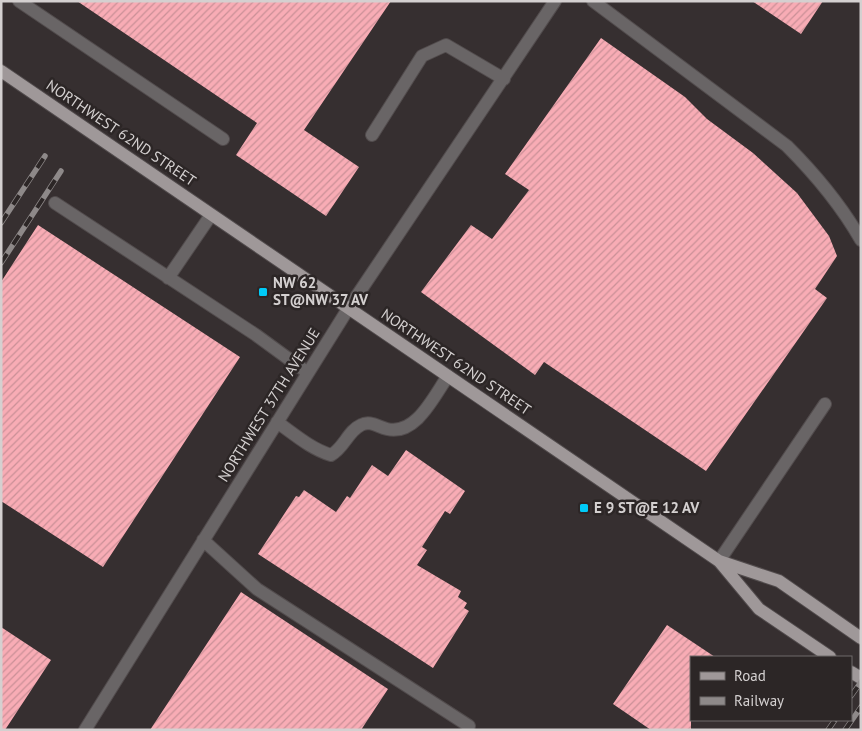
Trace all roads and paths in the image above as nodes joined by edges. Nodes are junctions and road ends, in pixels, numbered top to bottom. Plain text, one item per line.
1 (19, 1) edge
2 (555, 1) edge
3 (593, 1) edge
4 (1, 71) edge
5 (504, 79) junction
6 (372, 135) dead end
7 (224, 140) dead end
8 (55, 203) dead end
9 (211, 215) junction
10 (861, 240) edge
11 (168, 278) junction
12 (348, 309) junction
13 (308, 373) junction
14 (448, 376) junction
15 (824, 404) dead end
16 (277, 422) junction
17 (203, 540) junction
18 (719, 561) junction
19 (861, 638) edge
20 (829, 656) edge
21 (469, 726) dead end
22 (84, 730) edge

1 - 7 street
2 - 5 street, NORTHWEST 37TH AVENUE
3 - 10 street
4 - 9 main road, NORTHWEST 62ND STREET
5 - 6 street
5 - 12 street, NORTHWEST 37TH AVENUE
8 - 11 street
9 - 11 street
9 - 12 main road, NORTHWEST 62ND STREET
11 - 13 street
12 - 13 street, NORTHWEST 37TH AVENUE
12 - 14 main road, NORTHWEST 62ND STREET
13 - 16 street, NORTHWEST 37TH AVENUE
14 - 16 street
14 - 18 main road, NORTHWEST 62ND STREET
15 - 18 street
16 - 17 street, NORTHWEST 37TH AVENUE
17 - 21 street
17 - 22 street, NORTHWEST 37TH AVENUE
18 - 19 main road, NORTHWEST 62ND STREET
18 - 20 main road, NORTHWEST 62ND STREET

